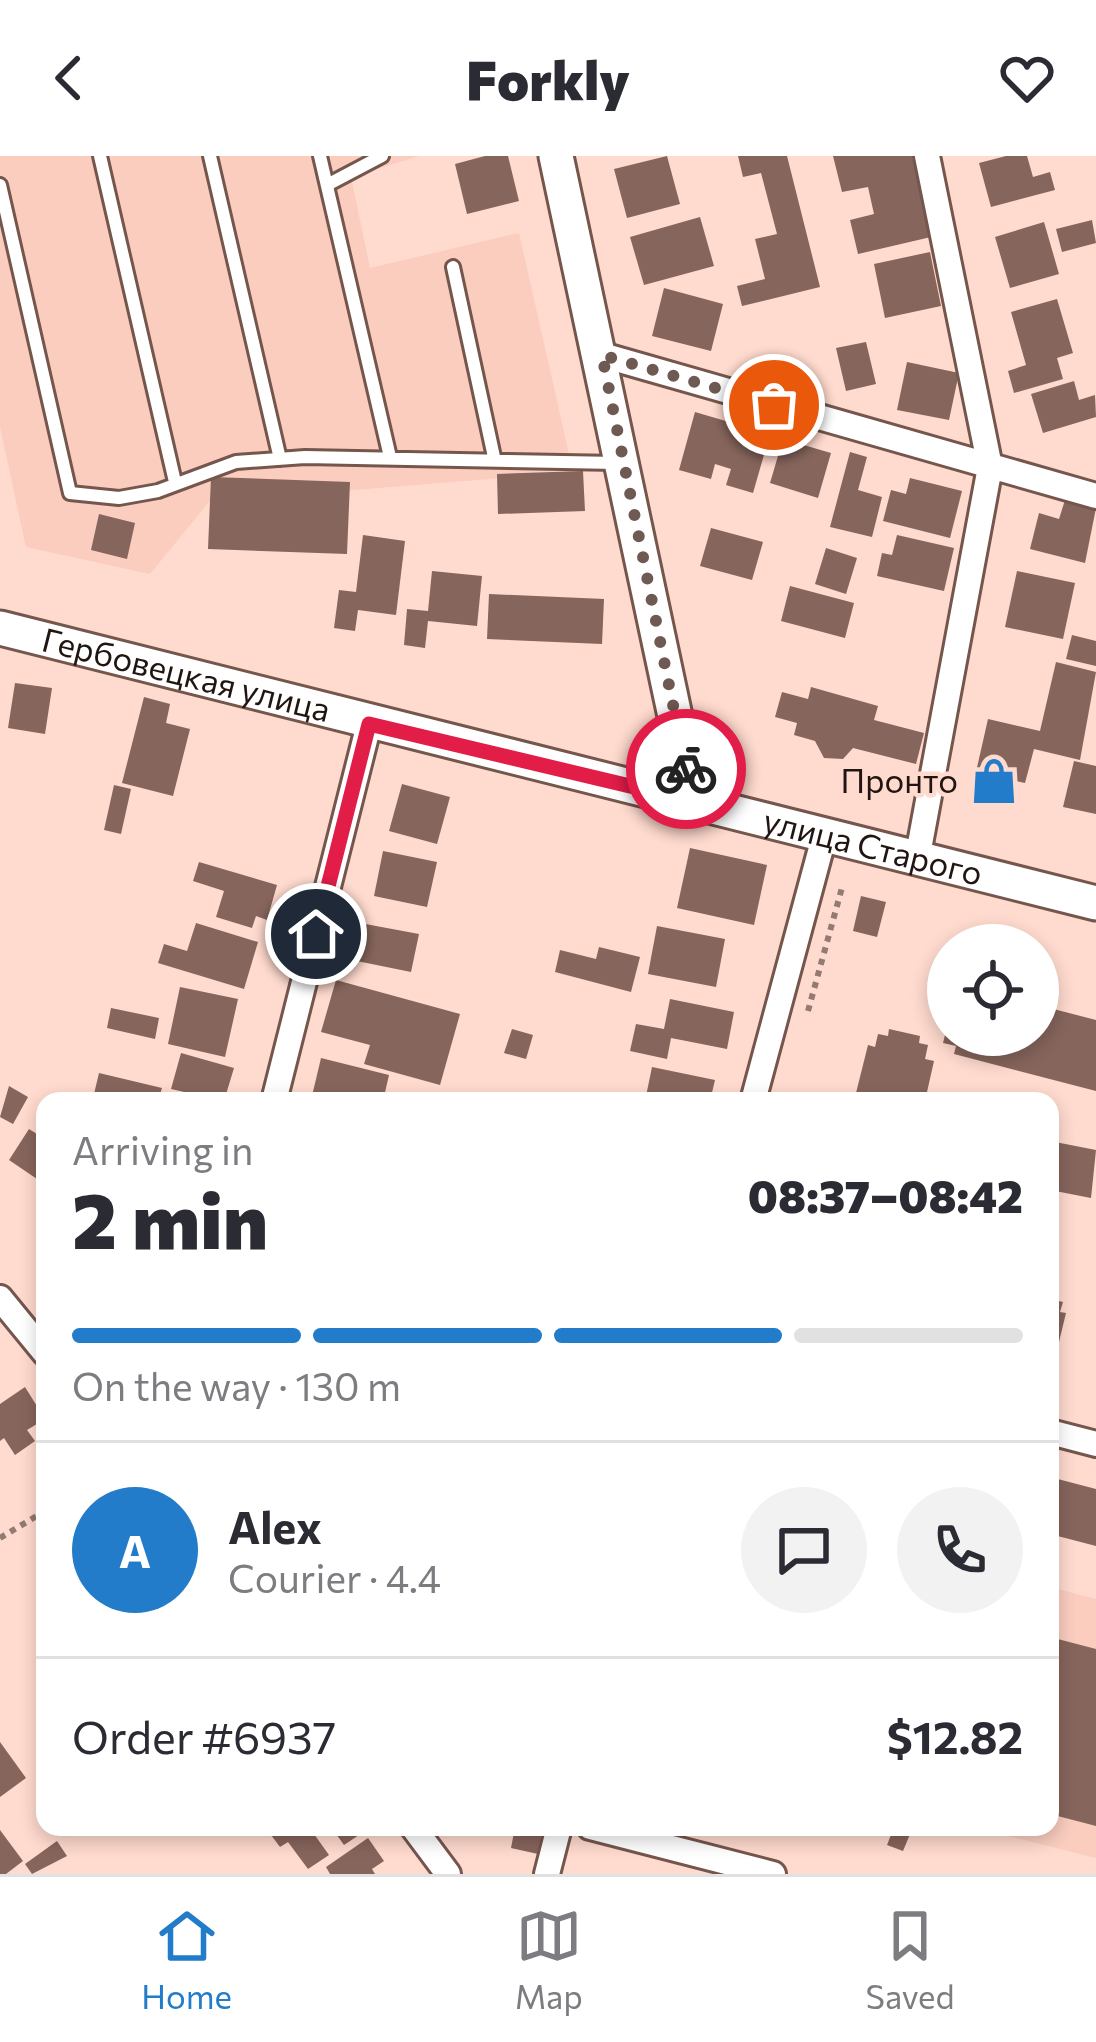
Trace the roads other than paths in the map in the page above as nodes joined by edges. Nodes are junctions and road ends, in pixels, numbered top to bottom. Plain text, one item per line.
1 (100, 156) edge
2 (210, 156) edge
3 (320, 156) edge
4 (382, 156) edge
5 (556, 156) edge
6 (927, 156) edge
7 (0, 185) edge
8 (326, 185) junction
9 (453, 267) dead end
10 (602, 355) junction
11 (390, 457) junction
12 (494, 457) junction
13 (280, 458) junction
14 (624, 463) junction
15 (990, 467) junction
16 (175, 482) junction
17 (1096, 496) edge
18 (0, 628) edge
19 (369, 724) junction
20 (693, 801) junction
21 (824, 837) junction
22 (917, 860) junction
23 (1096, 903) edge
24 (276, 1092) edge
25 (755, 1092) edge
26 (0, 1298) edge
27 (36, 1342) edge
28 (1059, 1434) edge
29 (1096, 1444) edge
30 (420, 1836) edge
31 (557, 1836) edge
32 (625, 1836) edge
33 (448, 1874) edge
34 (547, 1874) edge
35 (773, 1874) edge

1 - 16 lane
2 - 13 lane
3 - 8 lane
4 - 8 lane
5 - 10 street
6 - 15 street
7 - 16 lane
8 - 11 lane
9 - 12 lane
10 - 14 street
10 - 15 street
11 - 12 lane
11 - 13 lane
12 - 14 lane
13 - 16 lane
14 - 20 street
15 - 17 street
15 - 22 street
18 - 19 street, Гербовецкая улица
19 - 20 street, улица Старого
19 - 24 street
20 - 21 street, улица Старого
21 - 22 street, улица Старого
21 - 25 street
22 - 23 street, улица Старого
26 - 27 street
28 - 29 street
30 - 33 street
31 - 34 street
32 - 35 street

